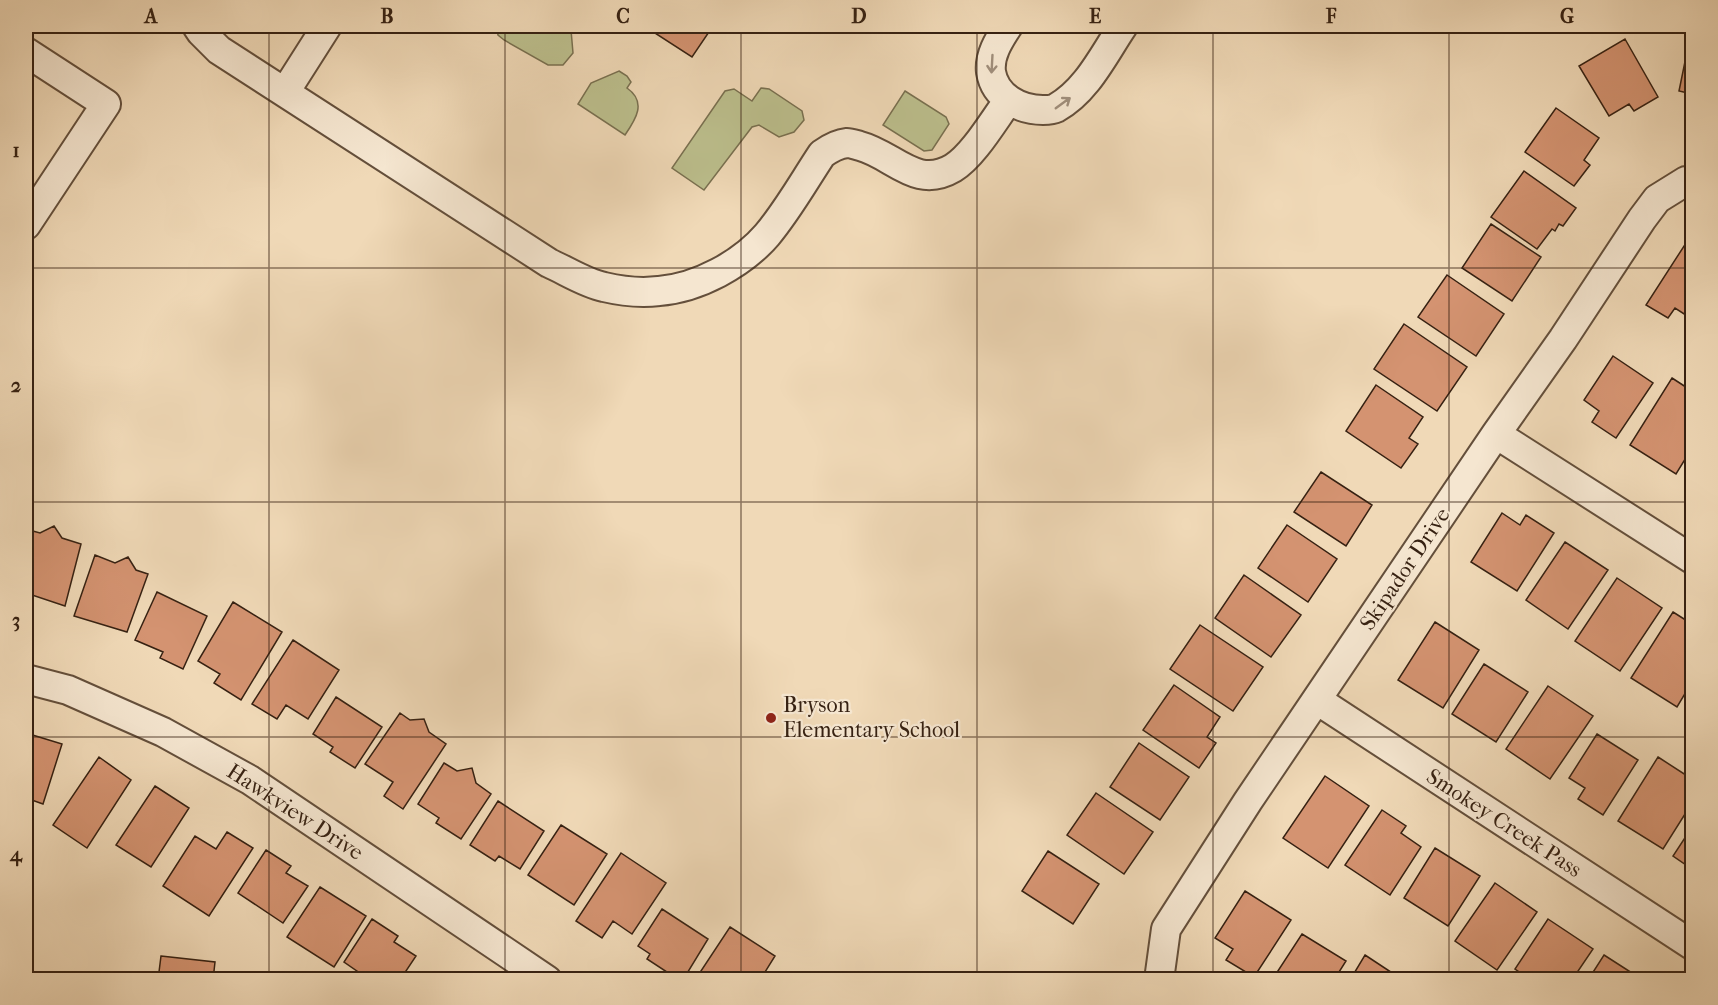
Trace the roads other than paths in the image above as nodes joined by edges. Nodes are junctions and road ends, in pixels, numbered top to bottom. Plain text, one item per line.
1 (197, 26) edge
2 (327, 26) edge
3 (1008, 26) edge
4 (1123, 26) edge
5 (26, 52) edge
6 (285, 92) junction
7 (1008, 100) junction
8 (1689, 181) edge
9 (26, 225) edge
10 (1496, 434) junction
11 (1692, 559) edge
12 (26, 679) edge
13 (1317, 700) junction
14 (1692, 945) edge
15 (547, 980) edge
16 (1160, 980) edge

1 - 6 street
2 - 6 street
3 -> 7 street
7 -> 4 street
5 - 9 street
6 - 7 street
8 - 10 street, Skipador Drive
10 - 11 street
10 - 13 street, Skipador Drive
12 - 15 street, Hawkview Drive
13 - 14 street, Smokey Creek Pass
13 - 16 street, Skipador Drive

